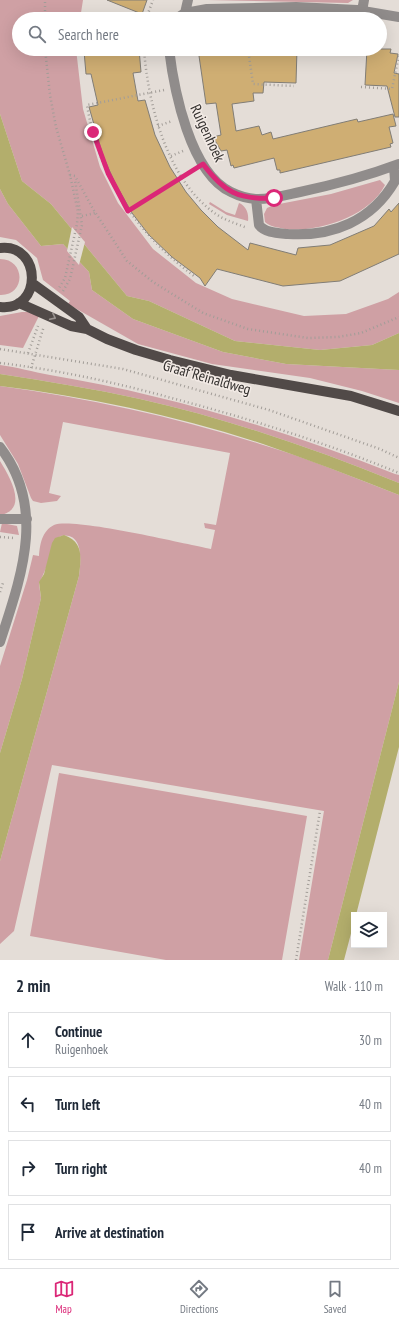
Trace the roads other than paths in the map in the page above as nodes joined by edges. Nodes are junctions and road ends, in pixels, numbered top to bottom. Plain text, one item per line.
1 (188, 0) edge
2 (364, 0) edge
3 (362, 11) junction
4 (183, 12) edge
5 (196, 12) edge
6 (368, 12) edge
7 (387, 15) edge
8 (399, 17) edge
9 (170, 56) edge
10 (396, 165) edge
11 (256, 199) junction
12 (0, 248) edge
13 (32, 283) junction
14 (19, 303) junction
15 (0, 307) edge
16 (87, 329) junction
17 (399, 411) edge
18 (0, 447) edge
19 (0, 519) edge
20 (27, 519) junction
21 (0, 642) edge

1 - 4 street
2 - 3 street
3 - 5 street
3 - 6 street
7 - 8 street
9 - 11 street, Ruigenhoek
10 - 11 street, Ruigenhoek
10 - 11 street
12 - 13 main road
13 - 14 main road
13 - 16 main road, Graaf Reinaldweg
14 - 15 main road
14 -> 16 main road, Graaf Reinaldweg
16 - 17 main road, Graaf Reinaldweg
18 - 20 street
19 - 20 street
20 - 21 street

